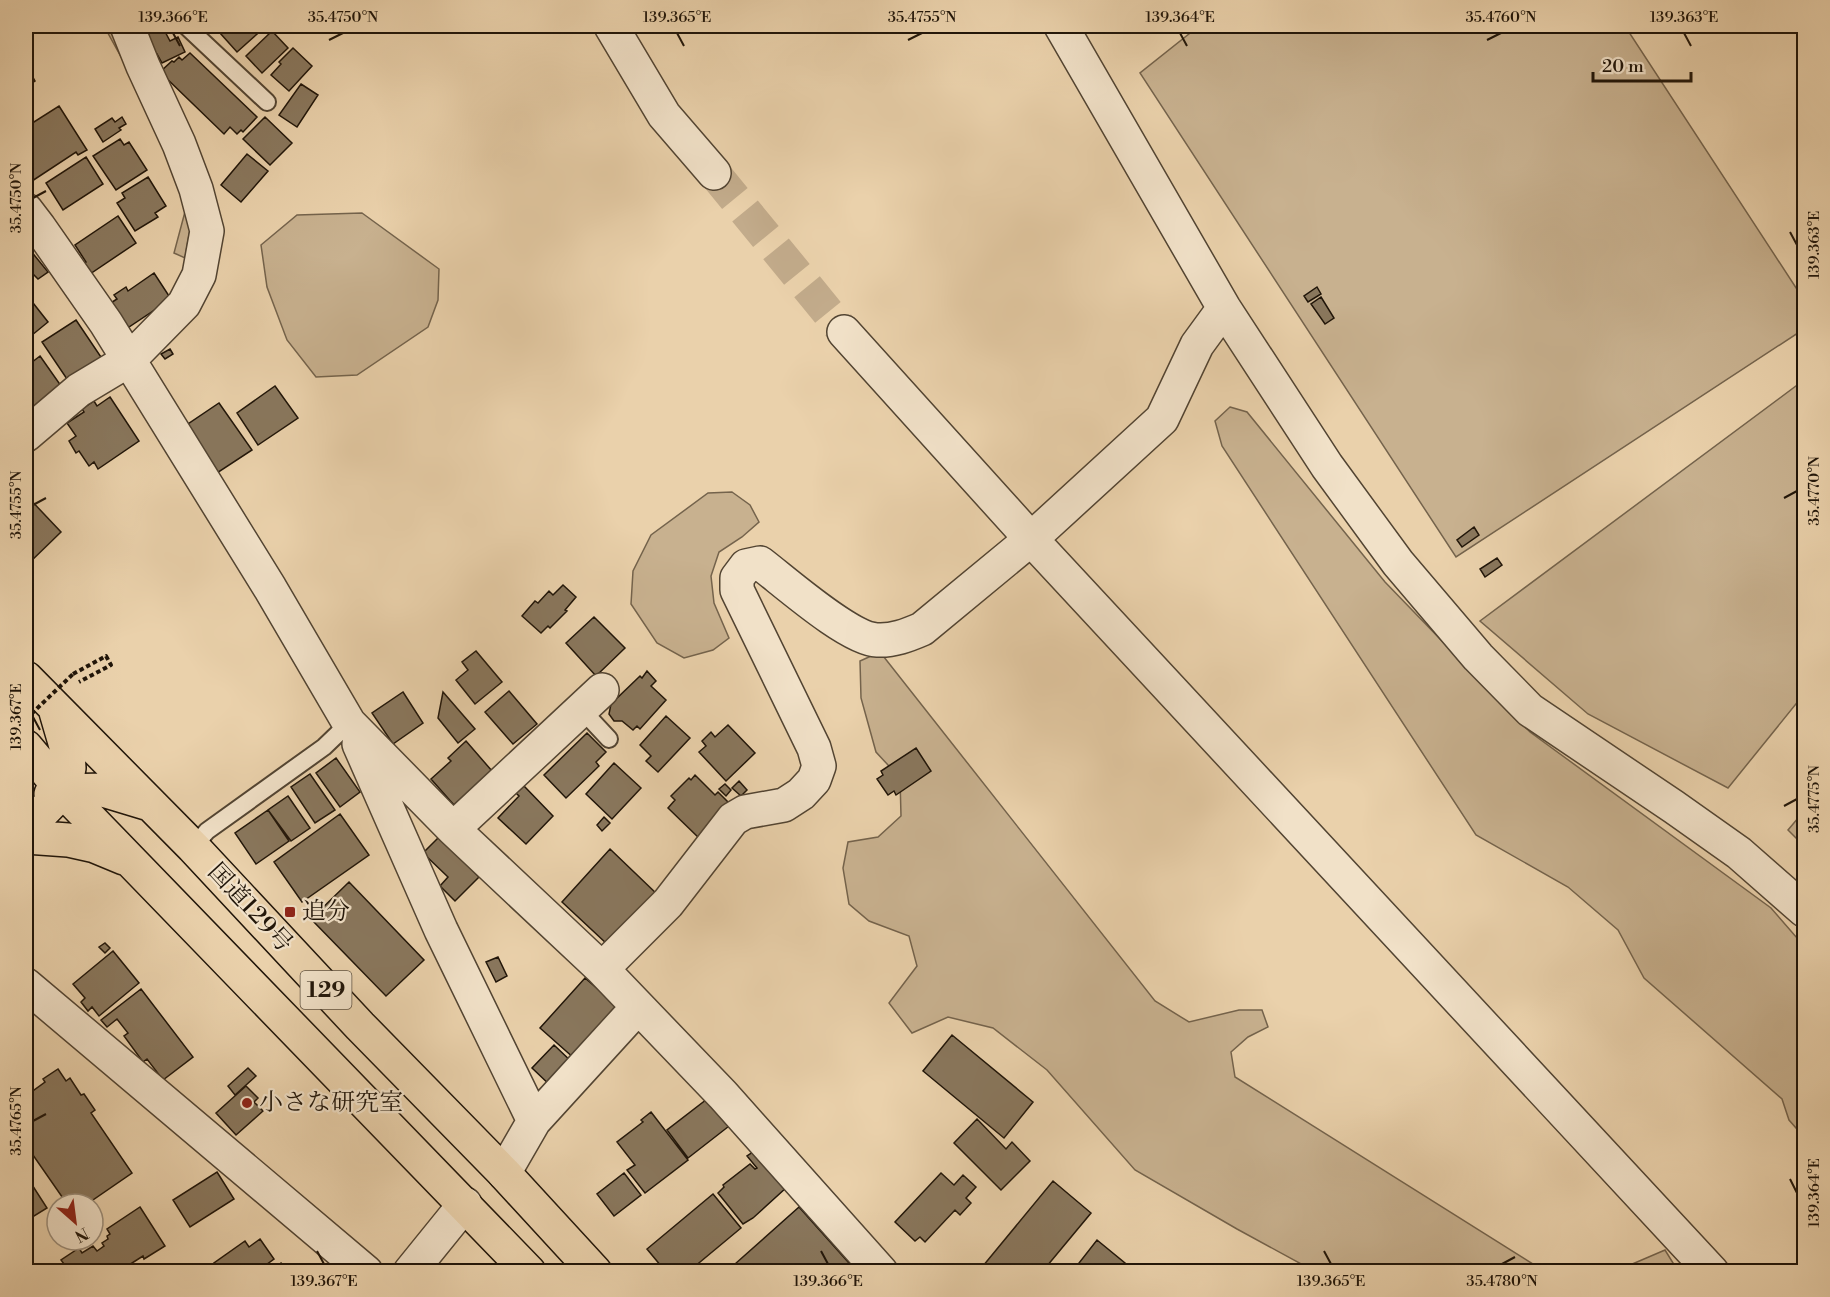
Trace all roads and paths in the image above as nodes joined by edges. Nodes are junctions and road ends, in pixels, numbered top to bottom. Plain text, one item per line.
1 (127, 26) edge
2 (186, 26) edge
3 (611, 26) edge
4 (1062, 26) edge
5 (267, 102) dead end
6 (714, 174) tunnel mouth
7 (26, 210) edge
8 (1224, 308) junction
9 (844, 332) tunnel mouth
10 (129, 360) junction
11 (26, 435) edge
12 (1030, 539) junction
13 (26, 678) edge
14 (79, 682) dead end
15 (591, 700) joint
16 (41, 715) edge
17 (349, 723) junction
18 (609, 739) dead end
19 (26, 747) edge
20 (63, 791) junction
21 (26, 801) edge
22 (150, 805) junction
23 (26, 829) edge
24 (453, 829) junction
25 (26, 837) edge
26 (192, 847) junction
27 (131, 861) junction
28 (1804, 910) edge
29 (602, 969) junction
30 (26, 985) edge
31 (638, 1007) junction
32 (534, 1121) junction
33 (504, 1173) junction
34 (465, 1204) junction
35 (366, 1272) edge
36 (410, 1272) edge
37 (529, 1272) edge
38 (595, 1272) edge
39 (881, 1272) edge
40 (1712, 1272) edge

1 - 10 street
2 - 5 lane
3 - 6 street
4 - 8 street
7 - 10 street
8 - 12 street
8 - 28 street
9 - 12 street
10 - 11 street
10 - 17 street
12 - 29 street
12 - 40 street
13 - 16 highway, 国道129号 / 129
14 - 16 path, bridge
15 - 18 lane
15 - 24 street
16 - 20 highway
16 - 22 highway, 国道129号 / 129
17 - 24 street
17 - 26 lane
17 - 32 street
19 - 20 highway, 129
20 - 21 highway
20 - 22 highway
20 - 23 highway
20 - 27 highway, 129
22 - 26 highway, 国道129号 / 129
24 - 29 street
25 - 27 highway
26 - 33 highway, 国道129号 / 129
27 - 34 highway, 129
29 - 31 street
30 - 35 street
31 - 32 street
31 - 39 street
32 - 33 street
33 - 38 highway, 国道129号 / 129
34 - 36 street
34 - 37 highway, 129

